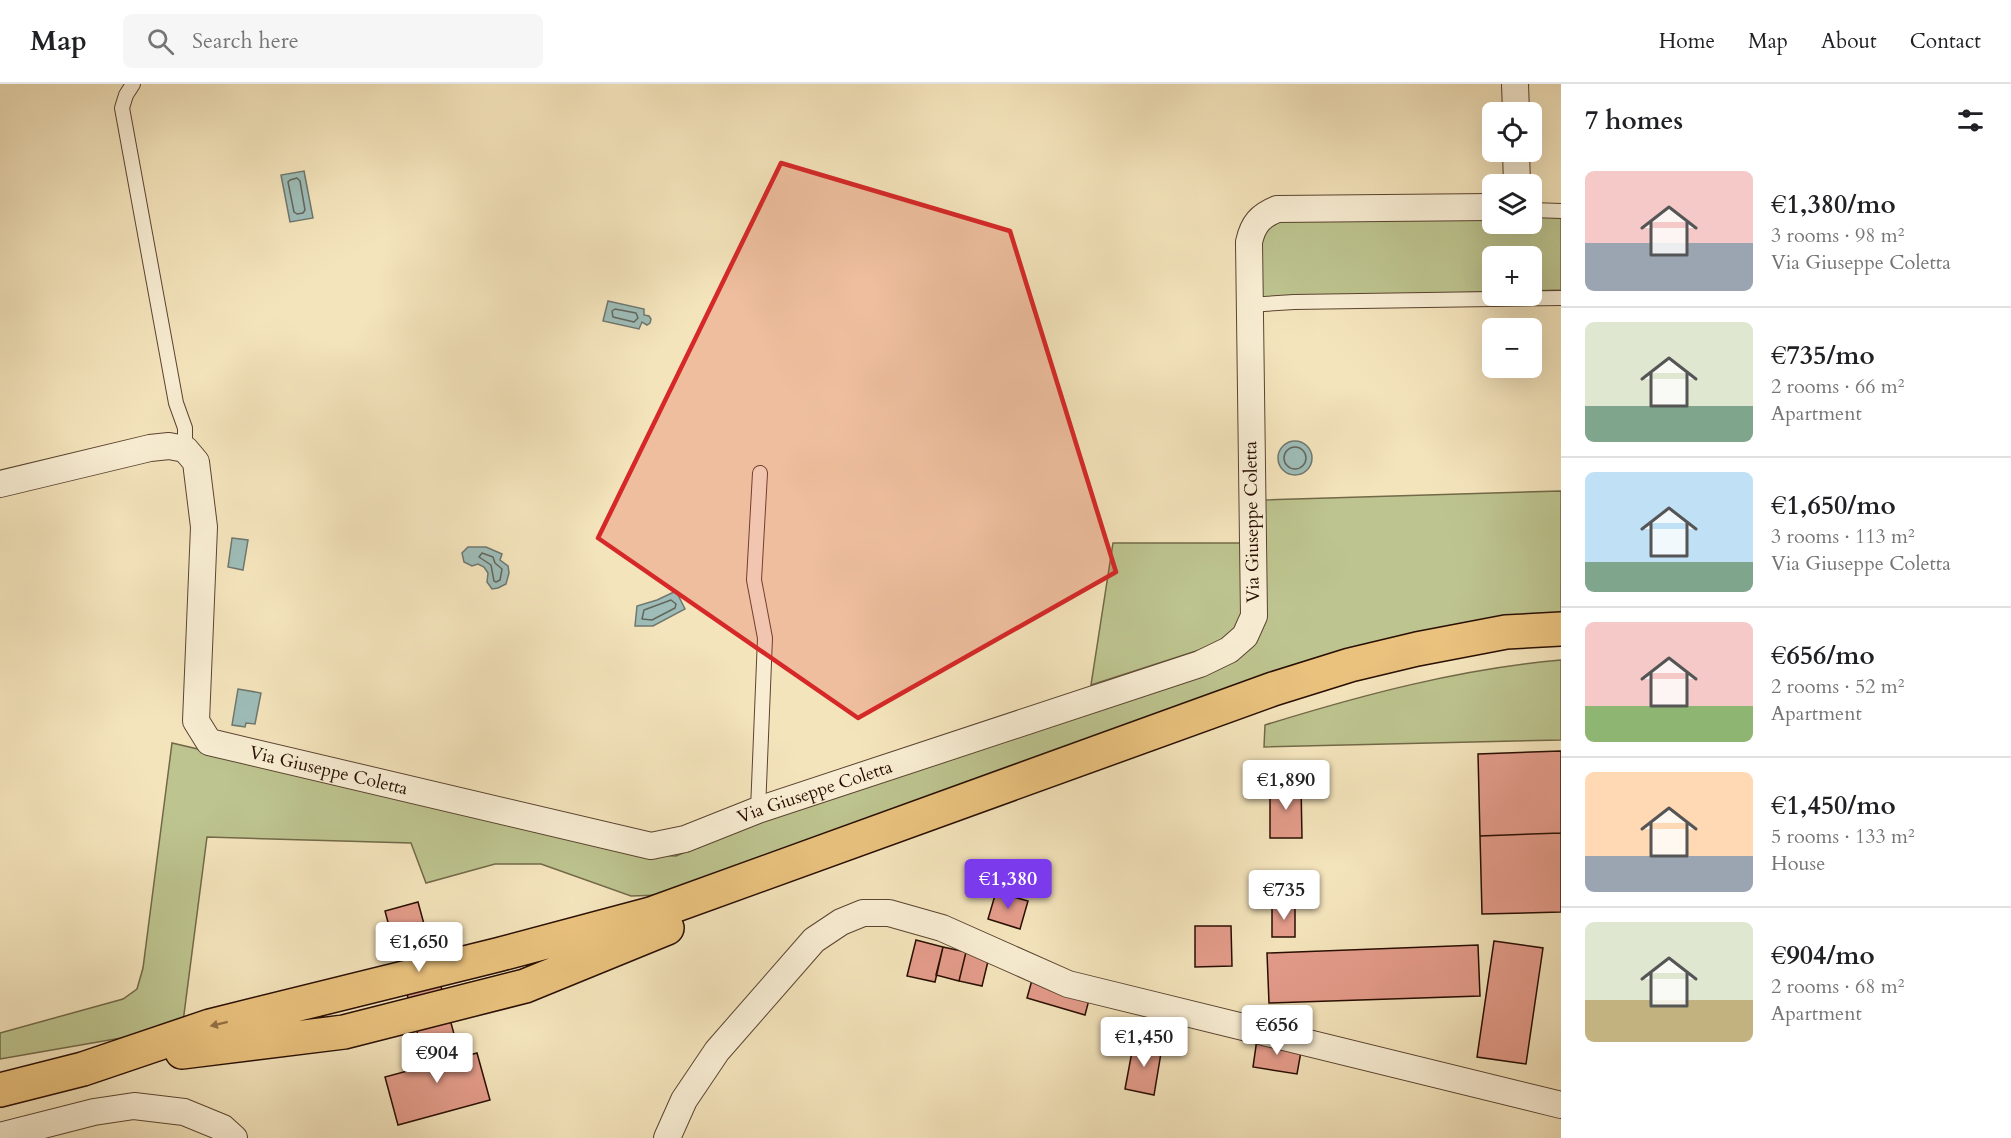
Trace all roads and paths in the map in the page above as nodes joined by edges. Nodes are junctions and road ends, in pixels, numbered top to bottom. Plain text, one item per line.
1 (133, 84) edge
2 (1515, 84) edge
3 (1516, 102) edge
4 (1482, 207) edge
5 (1542, 210) edge
6 (1561, 211) edge
7 (1561, 298) edge
8 (1250, 305) junction
9 (185, 449) junction
10 (760, 473) dead end
11 (0, 484) edge
12 (1561, 628) edge
13 (1561, 648) edge
14 (758, 810) junction
15 (83, 1069) junction
16 (0, 1090) edge
17 (1561, 1105) edge
18 (0, 1136) edge
19 (234, 1138) edge
20 (667, 1138) edge

1 - 9 lane
2 - 3 street
4 - 8 street, Via Giuseppe Coletta
5 - 6 lane
7 - 8 lane
8 - 14 street, Via Giuseppe Coletta
9 - 11 street
9 - 14 street, Via Giuseppe Coletta
10 - 14 lane
12 -> 15 highway
13 - 15 highway
15 - 16 highway
17 - 20 street
18 - 19 street

